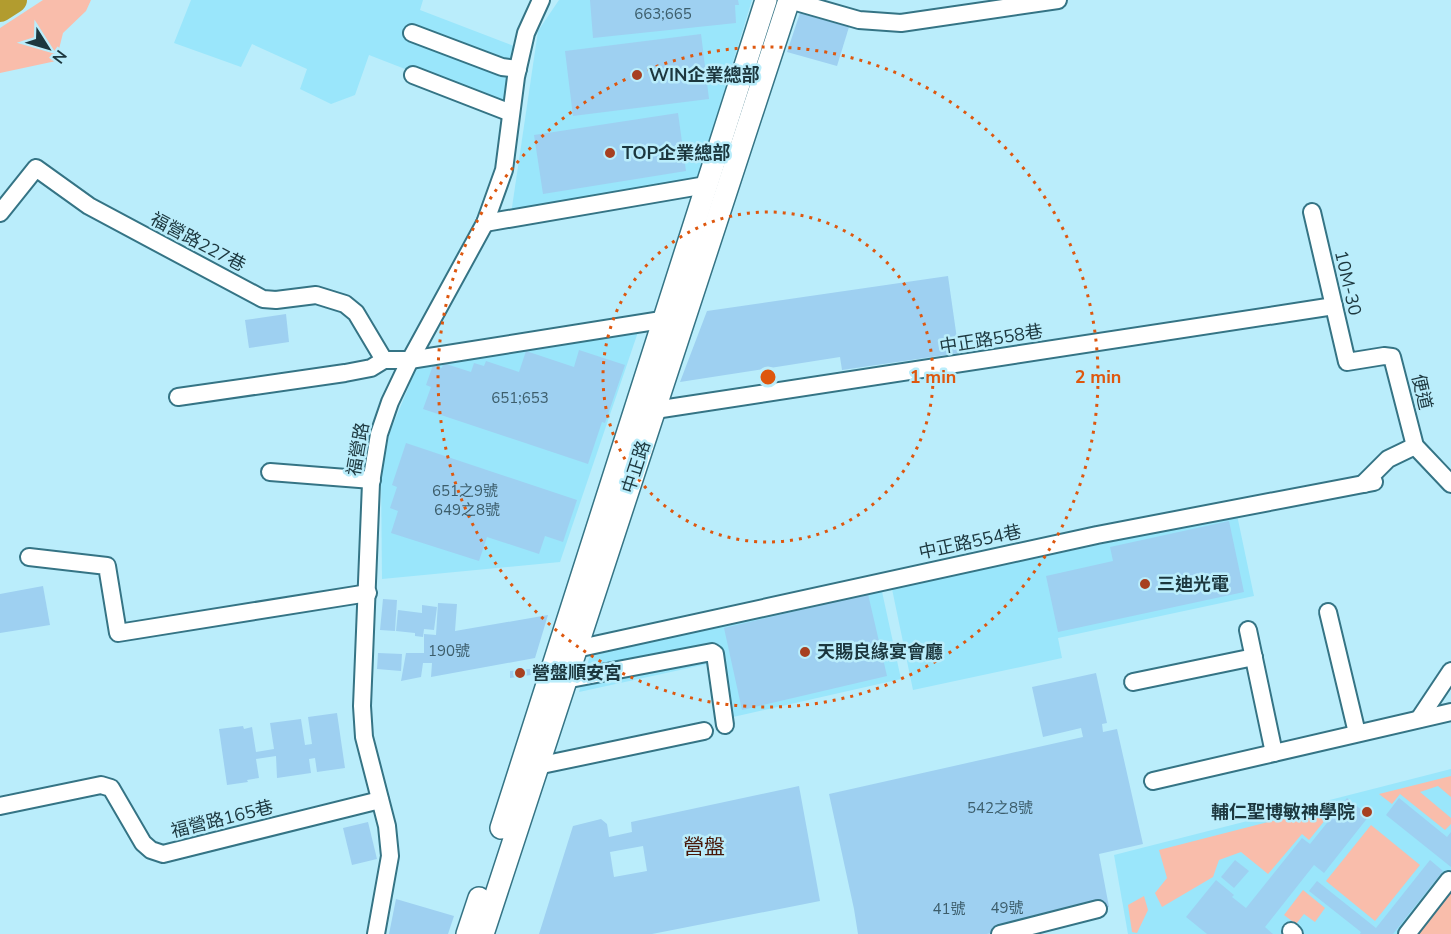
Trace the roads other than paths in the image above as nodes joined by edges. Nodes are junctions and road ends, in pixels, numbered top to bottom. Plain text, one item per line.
1 (541, 0) edge
2 (766, 0) edge
3 (789, 0) edge
4 (1058, 0) edge
5 (412, 33) dead end
6 (518, 69) junction
7 (413, 75) dead end
8 (511, 113) junction
9 (706, 185) junction
10 (1312, 212) dead end
11 (0, 213) edge
12 (485, 223) junction
13 (1334, 306) junction
14 (685, 317) junction
15 (664, 319) junction
16 (384, 360) junction
17 (410, 360) junction
18 (1347, 363) joint
19 (178, 397) dead end
20 (655, 410) junction
21 (1415, 446) junction
22 (270, 472) dead end
23 (372, 480) junction
24 (1451, 484) edge
25 (29, 557) dead end
26 (368, 593) junction
27 (1328, 612) dead end
28 (1248, 630) dead end
29 (576, 649) junction
30 (1254, 657) junction
31 (1451, 670) edge
32 (566, 680) junction
33 (1133, 682) dead end
34 (1451, 712) edge
35 (1419, 719) junction
36 (725, 725) dead end
37 (704, 731) dead end
38 (1357, 733) junction
39 (1274, 753) junction
40 (537, 766) junction
41 (1153, 781) dead end
42 (381, 800) junction
43 (0, 806) edge
44 (1449, 880) dead end
45 (1098, 909) dead end
46 (376, 934) edge
47 (467, 934) edge
48 (483, 934) edge
49 (1000, 934) edge
50 (1407, 934) edge

1 - 6 street, 福營路
2 - 9 main road, 中正路
3 - 4 street
3 - 14 main road, 中正路
5 - 6 street
6 - 8 street, 福營路
7 - 8 street
8 - 12 street, 福營路
9 - 12 street
9 - 15 main road, 中正路
10 - 13 street, 10M-30
11 - 16 street, 福營路227巷
12 - 17 street, 福營路
13 - 18 street, 10M-30
13 - 20 street, 中正路558巷
14 - 15 street
14 - 20 main road, 中正路
15 - 17 street
15 - 47 main road, 中正路
16 - 17 street
16 - 19 street
17 - 23 street, 福營路
18 - 21 street, 便道
20 - 29 main road, 中正路
21 - 24 street, 便道
21 - 29 street, 中正路554巷
22 - 23 street
23 - 26 street, 福營路
25 - 26 street
26 - 42 street, 福營路
27 - 38 street
28 - 30 street
29 - 32 main road, 中正路
30 - 33 street
30 - 39 street
31 - 35 street
32 - 36 street
32 - 40 main road, 中正路
34 - 35 street
35 - 38 street
37 - 40 street
38 - 39 street
39 - 41 street
40 - 48 main road, 中正路
42 - 43 street, 福營路165巷
42 - 46 street, 福營路
44 - 50 street
45 - 49 street

